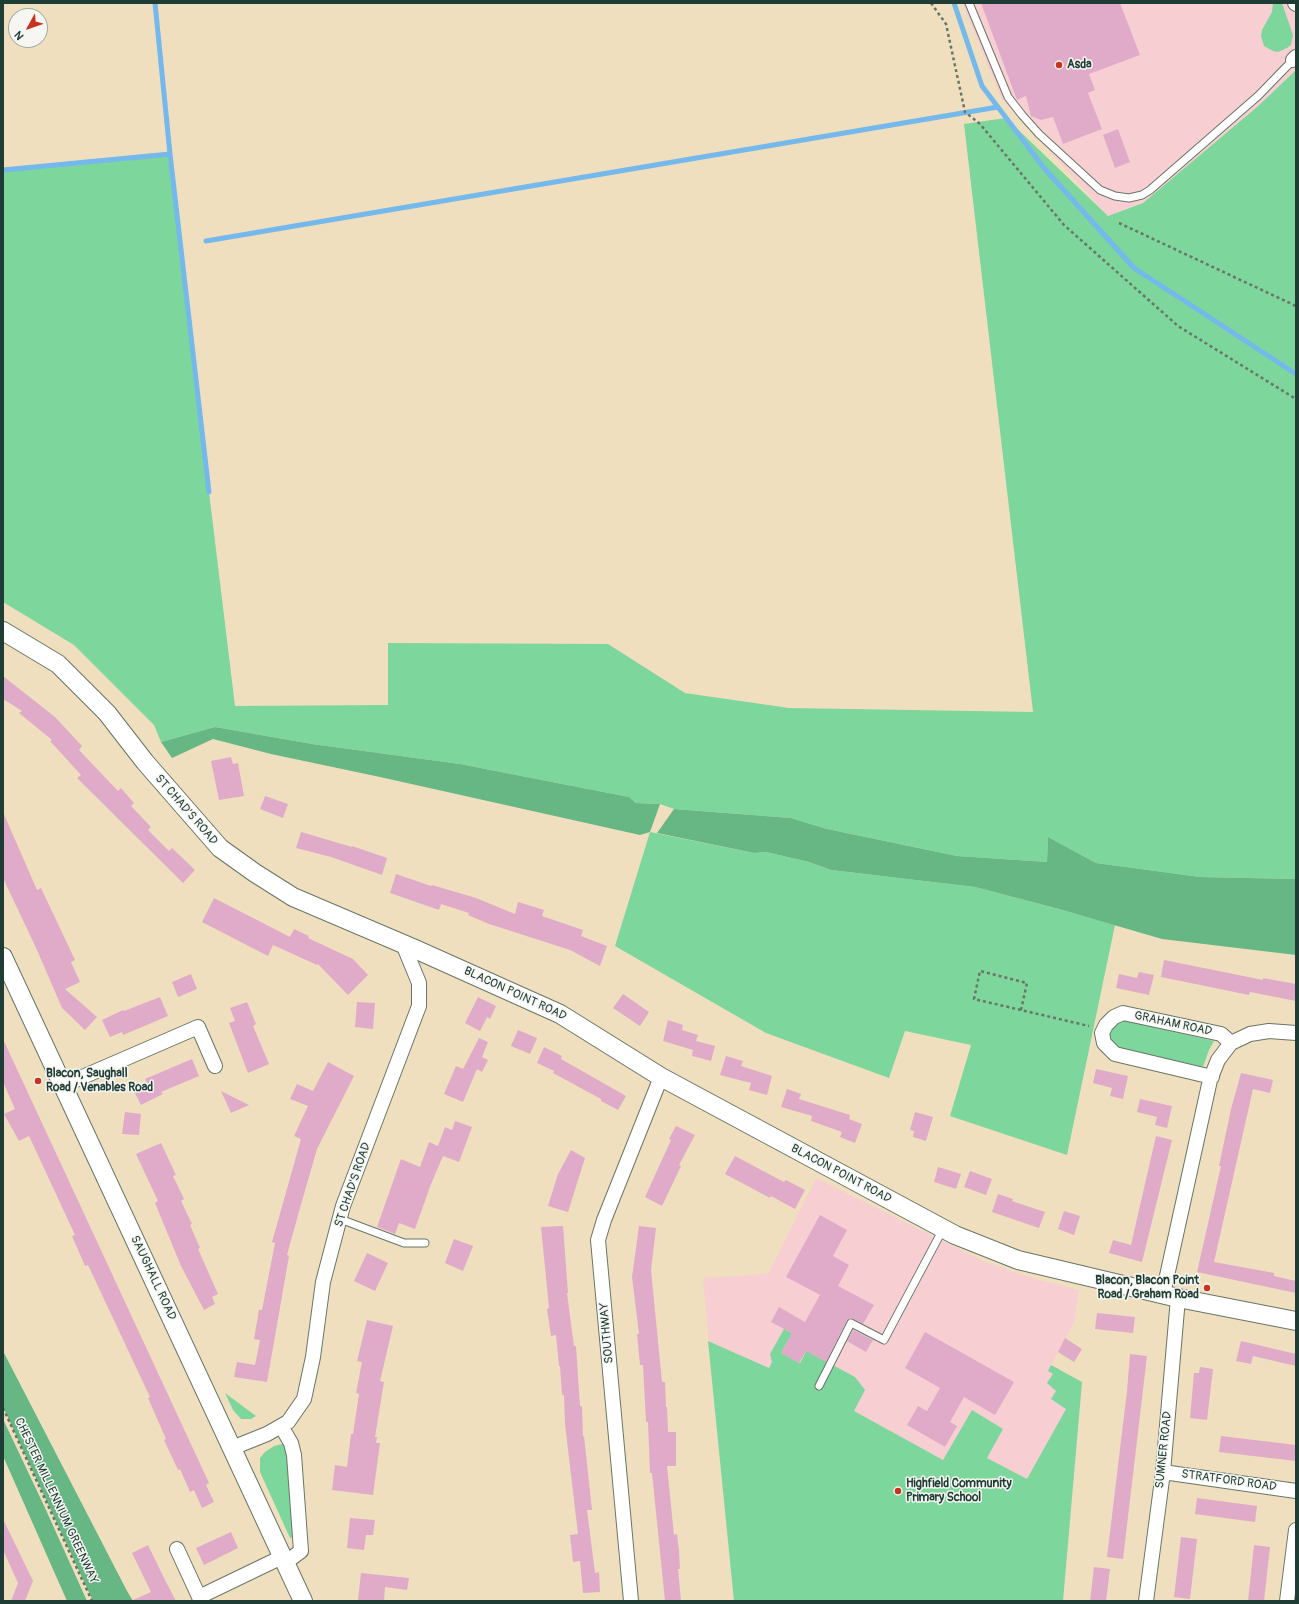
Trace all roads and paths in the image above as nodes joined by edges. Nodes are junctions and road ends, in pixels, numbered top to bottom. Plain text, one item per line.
1 (931, 3) edge
2 (969, 3) edge
3 (1294, 58) edge
4 (1119, 223) dead end
5 (1296, 306) edge
6 (1296, 400) edge
7 (3, 631) edge
8 (409, 946) junction
9 (3, 956) edge
10 (1021, 1010) junction
11 (1104, 1029) junction
12 (1296, 1033) edge
13 (1231, 1043) junction
14 (215, 1066) dead end
15 (661, 1077) junction
16 (1212, 1077) junction
17 (64, 1085) junction
18 (340, 1219) junction
19 (943, 1229) junction
20 (425, 1243) dead end
21 (1171, 1296) junction
22 (1296, 1321) edge
23 (818, 1386) dead end
24 (3, 1408) edge
25 (281, 1426) junction
26 (232, 1448) junction
27 (1163, 1472) junction
28 (1296, 1490) edge
29 (1296, 1530) edge
30 (177, 1549) dead end
31 (284, 1560) junction
32 (200, 1599) edge
33 (92, 1601) edge
34 (302, 1601) edge
35 (631, 1601) edge
36 (1146, 1601) edge
37 (1287, 1601) edge

1 - 6 path
2 - 3 lane
4 - 5 path
7 - 8 street, ST CHAD'S ROAD
8 - 15 street, BLACON POINT ROAD
8 - 18 street, ST CHAD'S ROAD
9 - 17 street, SAUGHALL ROAD
10 - 10 path
10 - 11 path
11 - 13 street, GRAHAM ROAD
11 - 16 street
12 - 13 street
13 - 16 street
14 - 17 street
15 - 19 street, BLACON POINT ROAD
15 - 35 street, SOUTHWAY
16 - 21 street
17 - 26 street, SAUGHALL ROAD
18 - 20 lane
18 - 25 street, ST CHAD'S ROAD
19 - 21 street, BLACON POINT ROAD
19 - 23 lane
21 - 22 street, BLACON POINT ROAD
21 - 27 street, SUMNER ROAD
24 - 33 path, CHESTER MILLENNIUM GREENWAY
25 - 26 street, ST CHAD'S ROAD
25 - 31 street
26 - 31 street, SAUGHALL ROAD
27 - 28 street, STRATFORD ROAD
27 - 36 street, SUMNER ROAD
29 - 37 street
30 - 32 street
31 - 32 street
31 - 34 street, SAUGHALL ROAD

